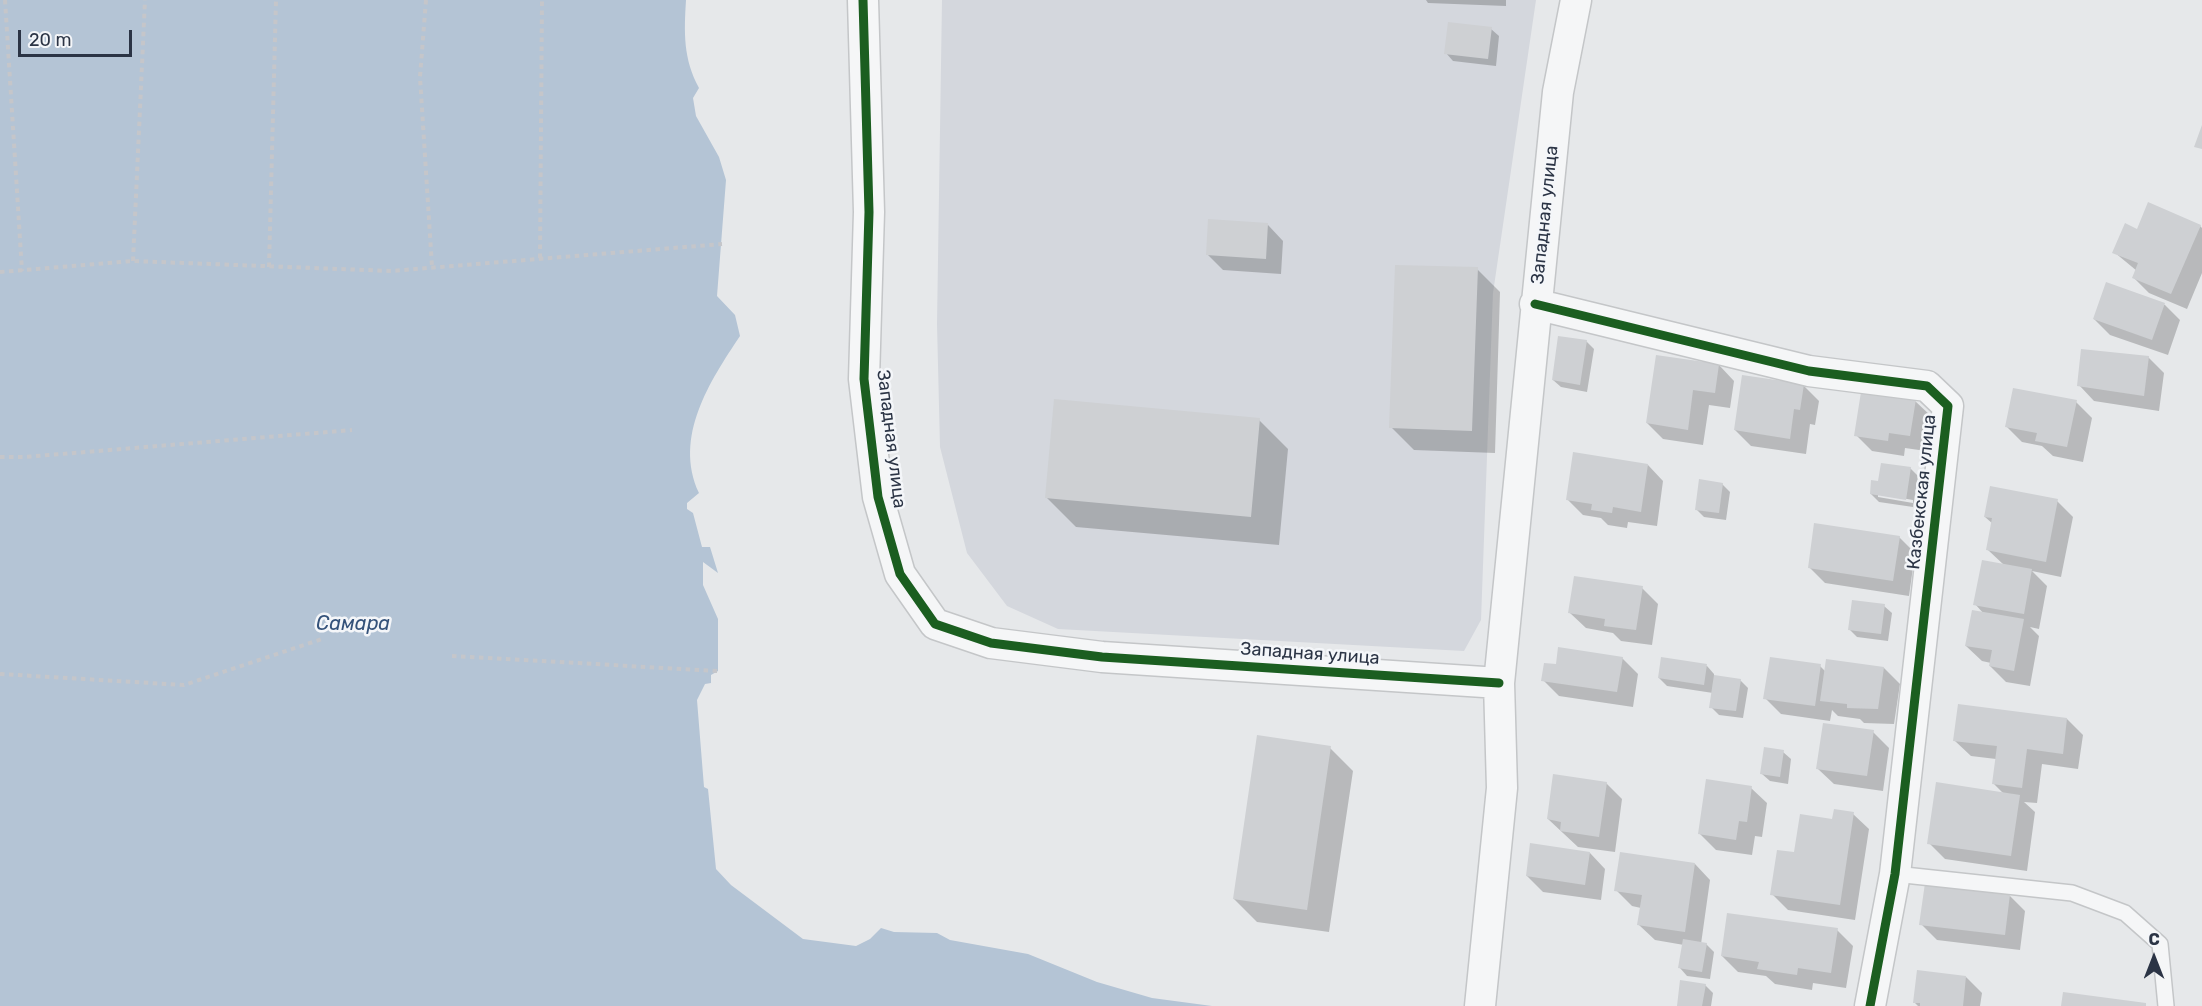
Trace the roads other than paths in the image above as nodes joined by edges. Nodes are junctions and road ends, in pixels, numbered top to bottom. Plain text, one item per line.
1 (863, 0) edge
2 (1576, 0) edge
3 (1536, 304) junction
4 (1498, 683) junction
5 (1895, 874) junction
6 (1480, 1006) edge
7 (1870, 1006) edge
8 (2166, 1006) edge

1 - 4 street, Западная улица
2 - 3 street, Западная улица
3 - 4 street, Западная улица
3 - 5 street, Казбекская улица
4 - 6 street, Западная улица
5 - 7 street, Казбекская улица
5 - 8 lane

